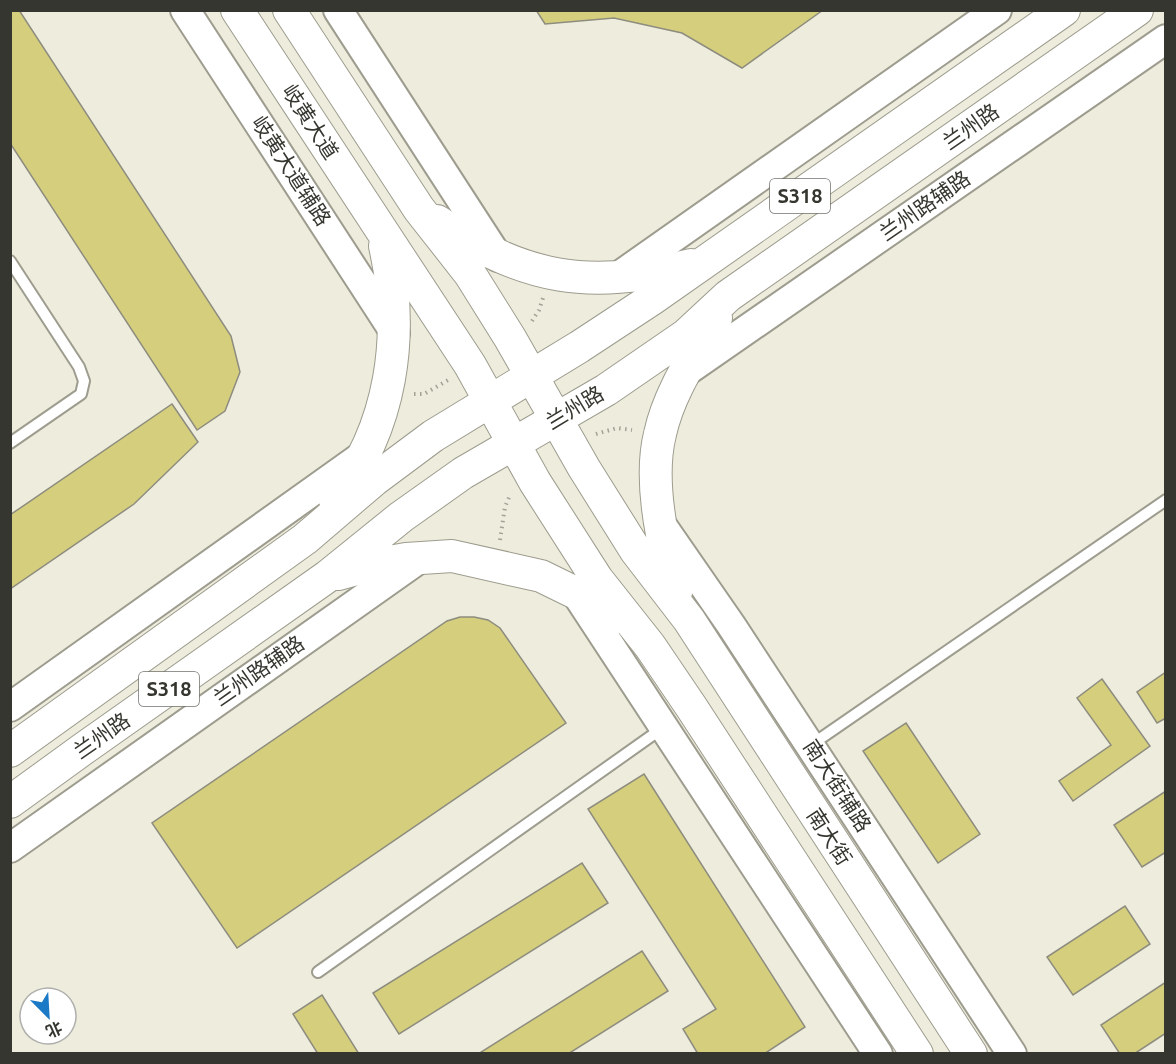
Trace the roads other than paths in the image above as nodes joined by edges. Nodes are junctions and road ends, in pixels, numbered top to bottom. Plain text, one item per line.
1 (185, 10) edge
2 (237, 10) edge
3 (289, 10) edge
4 (338, 10) edge
5 (997, 10) edge
6 (1064, 10) edge
7 (1137, 10) edge
8 (1166, 39) edge
9 (419, 209) junction
10 (383, 234) junction
11 (498, 257) junction
12 (10, 261) edge
13 (707, 261) junction
14 (616, 278) junction
15 (728, 296) junction
16 (395, 333) junction
17 (684, 373) junction
18 (532, 376) junction
19 (490, 402) junction
20 (556, 419) junction
21 (10, 443) edge
22 (514, 444) junction
23 (364, 454) junction
24 (1166, 500) edge
25 (659, 521) junction
26 (304, 539) junction
27 (420, 559) junction
28 (328, 576) junction
29 (575, 592) junction
30 (688, 620) junction
31 (650, 646) junction
32 (10, 707) edge
33 (664, 727) junction
34 (811, 745) junction
35 (10, 751) edge
36 (10, 802) edge
37 (10, 848) edge
38 (318, 972) dead end
39 (878, 1053) edge
40 (917, 1053) edge
41 (971, 1053) edge
42 (1012, 1053) edge

1 - 16 street, 岐黄大道辅路
2 - 10 main road, 岐黄大道
3 - 9 main road, 岐黄大道
4 - 11 street
5 - 14 street
6 - 13 main road, 兰州路 / S318
7 - 15 main road, 兰州路 / S318
8 - 17 street, 兰州路辅路
9 - 11 main road
9 - 18 main road, 岐黄大道
10 - 16 main road
10 - 19 main road, 岐黄大道
11 - 14 main road
12 - 21 lane
13 - 14 main road
13 - 18 main road, 兰州路 / S318
15 - 17 main road
15 - 20 main road, 兰州路 / S318
16 - 23 main road
17 - 25 main road
18 - 19 main road, 兰州路 / S318
18 - 20 main road, 岐黄大道
19 - 22 main road, 岐黄大道
19 - 26 main road, 兰州路 / S318
20 - 22 main road, 兰州路 / S318
20 - 30 main road, 岐黄大道
22 - 28 main road, 兰州路 / S318
22 - 31 main road, 岐黄大道
23 - 26 main road
23 - 32 street
24 - 34 lane
25 - 30 main road
25 - 34 street, 南大街辅路
26 - 35 main road, 兰州路 / S318
27 - 28 main road
27 - 29 main road
27 - 37 street, 兰州路辅路
28 - 36 main road, 兰州路 / S318
29 - 31 main road
29 - 33 street
30 - 41 main road, 南大街
31 - 40 main road
33 - 38 lane
33 - 39 street
34 - 42 street, 南大街辅路

